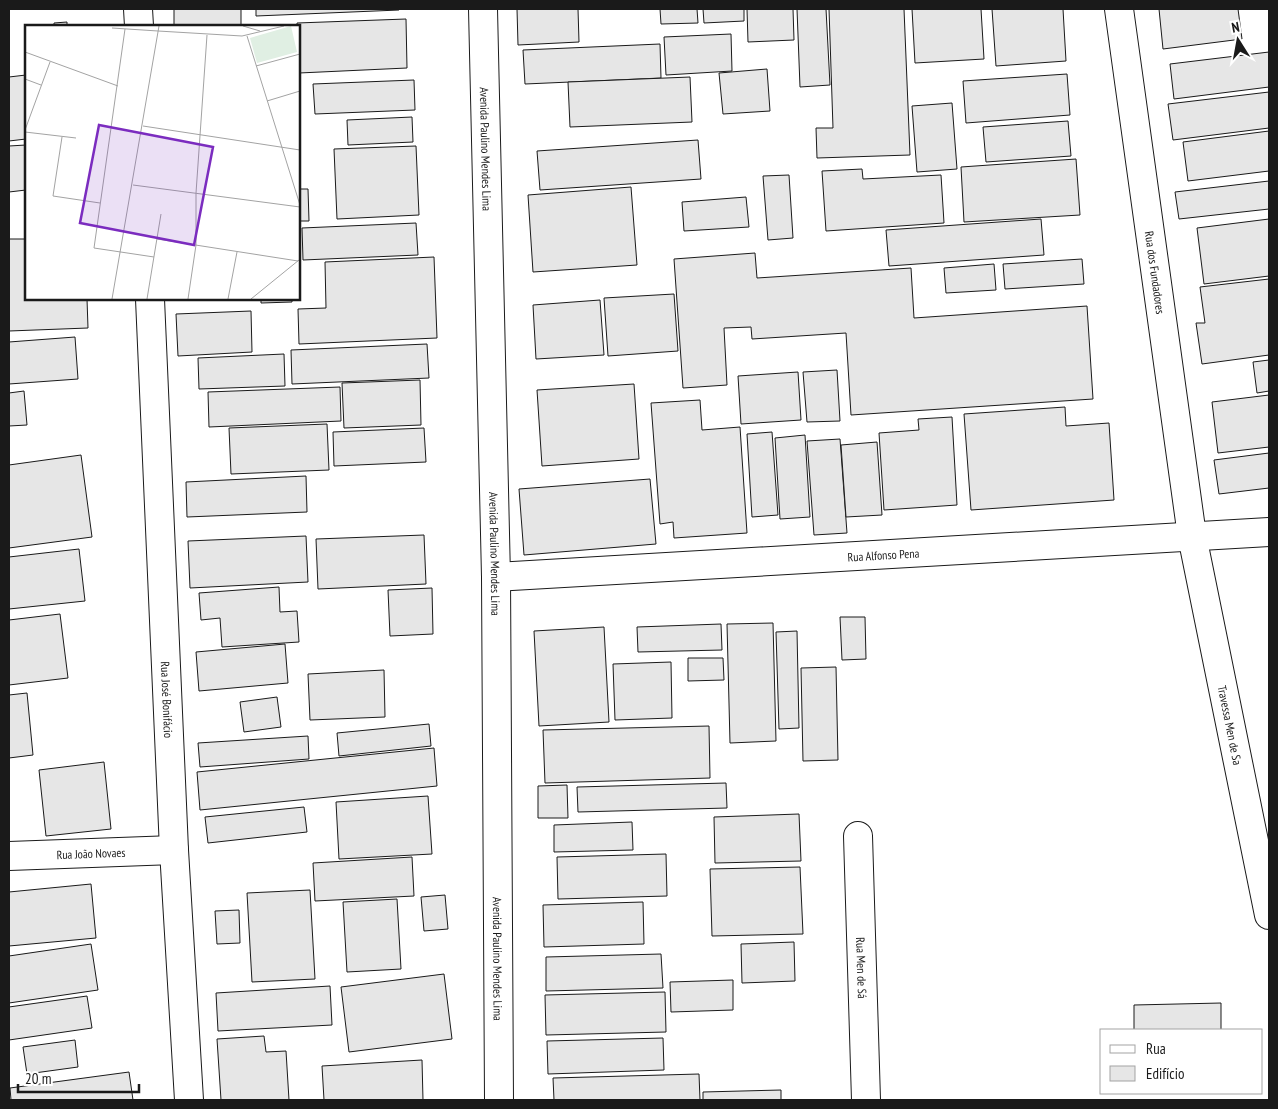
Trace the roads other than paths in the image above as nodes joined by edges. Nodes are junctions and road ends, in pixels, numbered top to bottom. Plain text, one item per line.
1 (138, 9) edge
2 (483, 9) edge
3 (1119, 9) edge
4 (139, 25) edge
5 (150, 300) edge
6 (1269, 532) edge
7 (1192, 536) junction
8 (496, 577) junction
9 (858, 836) dead end
10 (174, 850) junction
11 (9, 856) edge
12 (1269, 915) edge
13 (189, 1100) edge
14 (499, 1100) edge
15 (866, 1100) edge

1 - 4 street
2 - 8 street, Avenida Paulino Mendes Lima
3 - 7 street, Rua dos Fundadores
5 - 10 street, Rua José Bonifácio
6 - 7 street, Rua Alfonso Pena
7 - 8 street, Rua Alfonso Pena
7 - 12 street, Travessa Men de Sa
8 - 14 street, Avenida Paulino Mendes Lima
9 - 15 street, Rua Men de Sá
10 - 11 street, Rua João Novaes
10 - 13 street, Rua José Bonifácio

